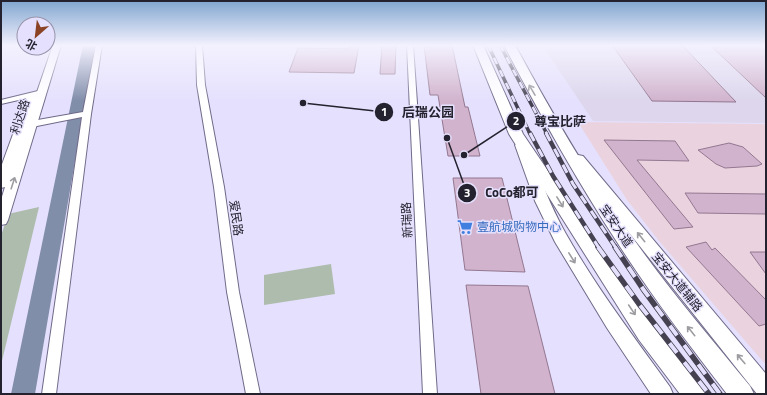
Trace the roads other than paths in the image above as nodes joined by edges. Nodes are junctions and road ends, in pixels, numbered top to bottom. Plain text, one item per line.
1 (45, 63) edge
2 (49, 63) edge
3 (96, 63) edge
4 (200, 63) edge
5 (411, 63) edge
6 (486, 63) edge
7 (519, 63) edge
8 (37, 93) junction
9 (1, 102) edge
10 (87, 114) junction
11 (32, 124) junction
12 (516, 134) junction
13 (559, 135) junction
14 (1, 184) edge
15 (1, 220) edge
16 (657, 389) edge
17 (766, 389) edge
18 (49, 394) edge
19 (253, 394) edge
20 (430, 394) edge
21 (694, 394) edge
22 (742, 394) edge

1 - 8 street, 利达路
2 - 8 street, 利达路
3 - 10 street
4 - 19 street, 爱民路
5 - 20 street, 新瑞路
6 - 12 main road
13 -> 7 main road, 宝安大道
8 - 9 street
8 - 11 street, 利达路
8 - 14 street, 利达路
10 - 11 street
10 - 18 street
15 -> 11 street, 利达路
12 -> 16 main road
12 -> 21 main road
17 -> 13 main road, 宝安大道辅路
22 -> 13 main road, 宝安大道

